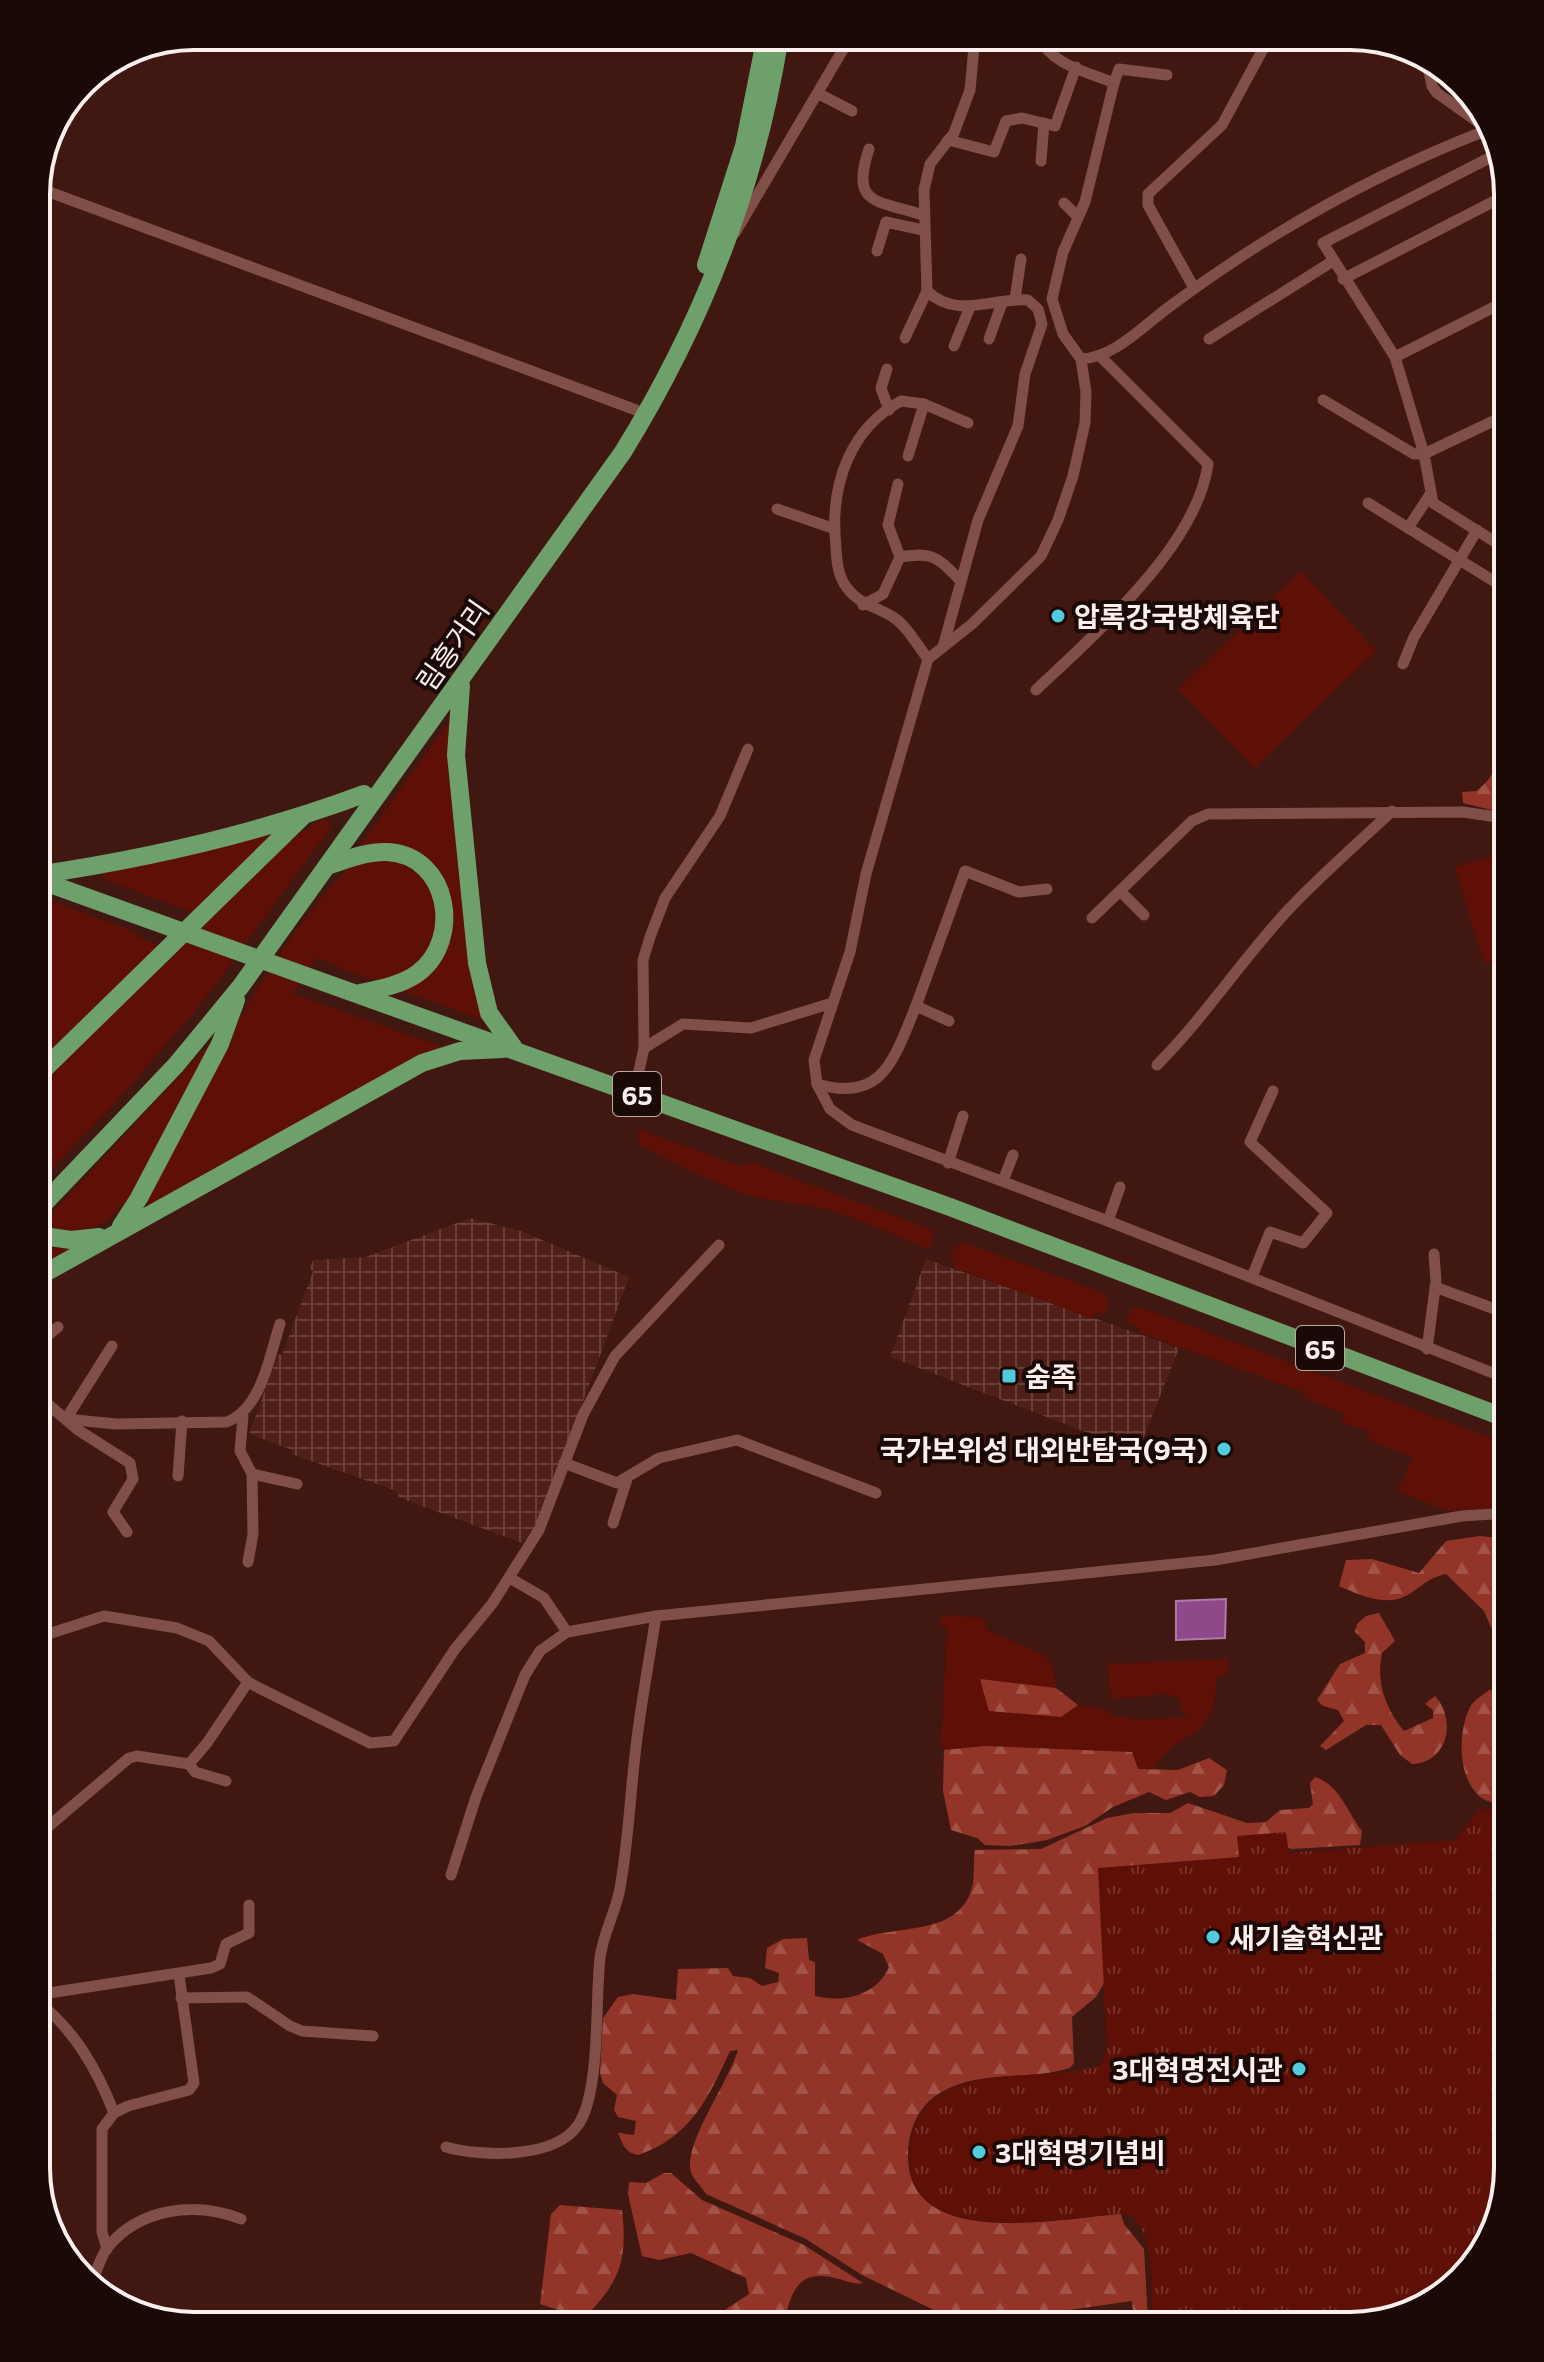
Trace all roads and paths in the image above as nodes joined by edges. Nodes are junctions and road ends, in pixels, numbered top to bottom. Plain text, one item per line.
1 (763, 50) edge
2 (777, 50) edge
3 (843, 50) edge
4 (974, 50) edge
5 (1045, 50) edge
6 (1262, 50) edge
7 (1076, 67) junction
8 (1430, 74) edge
9 (1167, 75) dead end
10 (1114, 83) junction
11 (819, 94) junction
12 (852, 111) dead end
13 (1471, 117) edge
14 (1044, 123) junction
15 (1480, 133) edge
16 (948, 140) junction
17 (869, 149) dead end
18 (1489, 158) edge
19 (1041, 161) dead end
20 (50, 192) edge
21 (1494, 201) edge
22 (1064, 203) dead end
23 (923, 215) junction
24 (1078, 217) junction
25 (923, 230) junction
26 (727, 247) junction
27 (877, 251) dead end
28 (1021, 259) dead end
29 (1333, 261) junction
30 (1343, 279) junction
31 (1194, 288) junction
32 (927, 291) junction
33 (1015, 299) junction
34 (1002, 303) junction
35 (970, 307) junction
36 (1494, 307) edge
37 (905, 338) dead end
38 (989, 339) dead end
39 (1209, 339) dead end
40 (954, 346) dead end
41 (1395, 357) junction
42 (1102, 358) junction
43 (1081, 359) junction
44 (887, 369) dead end
45 (1323, 400) dead end
46 (924, 404) junction
47 (636, 410) junction
48 (889, 410) junction
49 (1494, 421) edge
50 (968, 423) dead end
51 (1424, 454) junction
52 (908, 456) dead end
53 (898, 484) dead end
54 (1431, 493) junction
55 (1368, 503) dead end
56 (777, 509) dead end
57 (1408, 528) junction
58 (835, 529) junction
59 (1477, 530) junction
60 (1494, 541) edge
61 (900, 557) junction
62 (1459, 560) junction
63 (959, 579) junction
64 (1494, 581) edge
65 (863, 605) junction
66 (943, 647) junction
67 (928, 659) junction
68 (1403, 664) dead end
69 (463, 679) junction
70 (1036, 690) dead end
71 (748, 749) dead end
72 (364, 794) junction
73 (1392, 811) junction
74 (302, 817) junction
75 (1494, 817) edge
76 (327, 866) junction
77 (50, 874) edge
78 (50, 882) edge
79 (1047, 889) dead end
80 (1120, 891) junction
81 (1144, 915) dead end
82 (1092, 918) dead end
83 (241, 986) junction
84 (358, 994) junction
85 (832, 1003) junction
86 (916, 1006) junction
87 (949, 1021) dead end
88 (514, 1048) junction
89 (644, 1048) junction
90 (50, 1063) edge
91 (1157, 1065) dead end
92 (817, 1084) junction
93 (1273, 1091) dead end
94 (634, 1093) junction
95 (963, 1116) dead end
96 (1013, 1155) dead end
97 (948, 1163) junction
98 (1003, 1181) junction
99 (50, 1182) edge
100 (1120, 1187) dead end
101 (50, 1197) edge
102 (1108, 1221) junction
103 (114, 1234) junction
104 (50, 1237) edge
105 (719, 1245) dead end
106 (1434, 1254) dead end
107 (50, 1270) edge
108 (1252, 1277) junction
109 (1435, 1287) junction
110 (1494, 1309) edge
111 (280, 1324) dead end
112 (58, 1327) dead end
113 (50, 1334) edge
114 (112, 1346) dead end
115 (1427, 1349) junction
116 (1494, 1374) edge
117 (50, 1406) edge
118 (1494, 1414) edge
119 (243, 1416) junction
120 (66, 1419) junction
121 (182, 1421) junction
122 (564, 1463) junction
123 (252, 1474) junction
124 (178, 1476) dead end
125 (627, 1479) junction
126 (297, 1484) dead end
127 (876, 1493) dead end
128 (1494, 1514) edge
129 (613, 1523) dead end
130 (127, 1532) dead end
131 (248, 1562) dead end
132 (510, 1578) junction
133 (656, 1616) junction
134 (567, 1632) junction
135 (50, 1633) edge
136 (248, 1682) junction
137 (189, 1764) junction
138 (226, 1781) dead end
139 (50, 1825) edge
140 (451, 1875) dead end
141 (249, 1905) dead end
142 (179, 1975) junction
143 (50, 1993) edge
144 (181, 1998) junction
145 (50, 2014) edge
146 (373, 2036) dead end
147 (114, 2113) junction
148 (446, 2147) dead end
149 (241, 2219) dead end
150 (107, 2249) junction
151 (96, 2273) edge

1 - 47 main road, 림흥거리
2 - 26 main road, 림흥거리
3 - 11 street
4 - 16 street
5 - 7 street
6 - 31 street
7 - 10 street
7 - 14 street
8 - 13 street
9 - 10 street
10 - 24 street
11 - 12 street
11 - 26 street
14 - 16 street
14 - 19 street
15 - 31 street
16 - 23 street
17 - 23 street
18 - 29 street
20 - 47 street
21 - 30 street
22 - 24 street
23 - 25 street
24 - 43 street
25 - 27 street
25 - 32 street
26 - 69 main road, 림흥거리
28 - 33 street
29 - 30 street
29 - 39 street
30 - 41 street
31 - 42 street
32 - 35 street
32 - 37 street
33 - 34 street
33 - 63 street
34 - 35 street
34 - 38 street
35 - 40 street
36 - 41 street
41 - 51 street
42 - 43 street
42 - 70 street
43 - 66 street
44 - 48 street
45 - 51 street
46 - 48 street
46 - 50 street
46 - 52 street
47 - 72 main road, 림흥거리
48 - 58 street
49 - 51 street
51 - 54 street
53 - 61 street
54 - 57 street
54 - 59 street
55 - 57 street
56 - 58 street
57 - 62 street
58 - 65 street
59 - 60 street
59 - 62 street
61 - 63 street
61 - 65 street
62 - 64 street
62 - 68 street
63 - 66 street
65 - 67 street
66 - 67 street
67 - 85 street
69 - 76 main road, 림흥거리
69 - 88 main road
71 - 89 street
72 - 74 main road
72 - 99 main road, 림흥거리
73 - 75 street
73 - 80 street
73 - 91 street
74 - 77 main road
74 - 90 main road
76 - 83 main road, 림흥거리
76 - 84 main road
78 - 84 main road, 65
79 - 86 street
80 - 81 street
80 - 82 street
83 - 101 main road, 림흥거리
83 - 103 main road
84 - 88 main road, 65
85 - 89 street
85 - 92 street
86 - 87 street
86 - 92 street
88 - 94 main road, 65
88 - 103 main road
89 - 94 street
92 - 97 street
93 - 108 street
94 - 118 main road, 65
95 - 97 street
96 - 98 street
97 - 98 street
98 - 102 street
100 - 102 street
102 - 108 street
103 - 104 main road
103 - 107 main road
105 - 122 street
106 - 109 street
108 - 115 street
109 - 110 street
109 - 115 street
111 - 119 street
112 - 113 street
114 - 120 street
115 - 116 street
117 - 120 street
119 - 121 street
119 - 123 street
120 - 121 street
120 - 130 street
121 - 124 street
122 - 125 street
122 - 132 street
123 - 126 street
123 - 131 street
125 - 127 street
125 - 129 street
128 - 133 street
132 - 134 street
132 - 136 street
133 - 134 street
133 - 148 street
134 - 140 street
135 - 136 street
136 - 137 street
137 - 138 street
137 - 139 street
141 - 142 street
142 - 143 street
142 - 144 street
144 - 146 street
144 - 147 street
145 - 147 street
147 - 150 street
149 - 150 street
150 - 151 street

